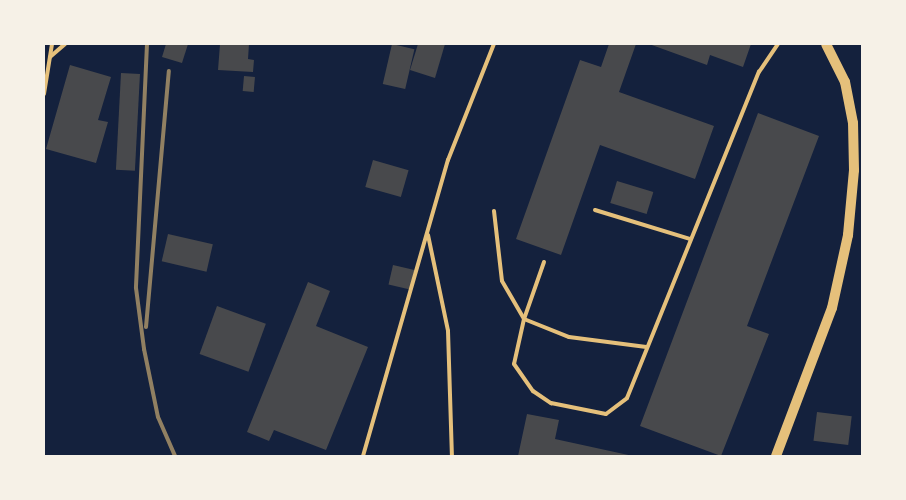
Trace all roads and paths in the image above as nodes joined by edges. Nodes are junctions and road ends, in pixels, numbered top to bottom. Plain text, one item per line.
1 (52, 44) edge
2 (65, 44) edge
3 (494, 44) edge
4 (778, 44) edge
5 (826, 44) edge
6 (50, 57) junction
7 (44, 94) edge
8 (595, 210) dead end
9 (494, 211) dead end
10 (428, 233) junction
11 (690, 239) junction
12 (544, 262) dead end
13 (524, 319) junction
14 (646, 347) junction
15 (363, 456) edge
16 (452, 456) edge
17 (776, 456) edge

1 - 6 lane
2 - 6 lane
3 - 10 lane
4 - 11 lane
5 - 17 main road
6 - 7 lane
8 - 11 lane
9 - 13 lane
10 - 15 lane
10 - 16 lane
11 - 14 lane
12 - 13 lane
13 - 14 lane
13 - 14 lane

